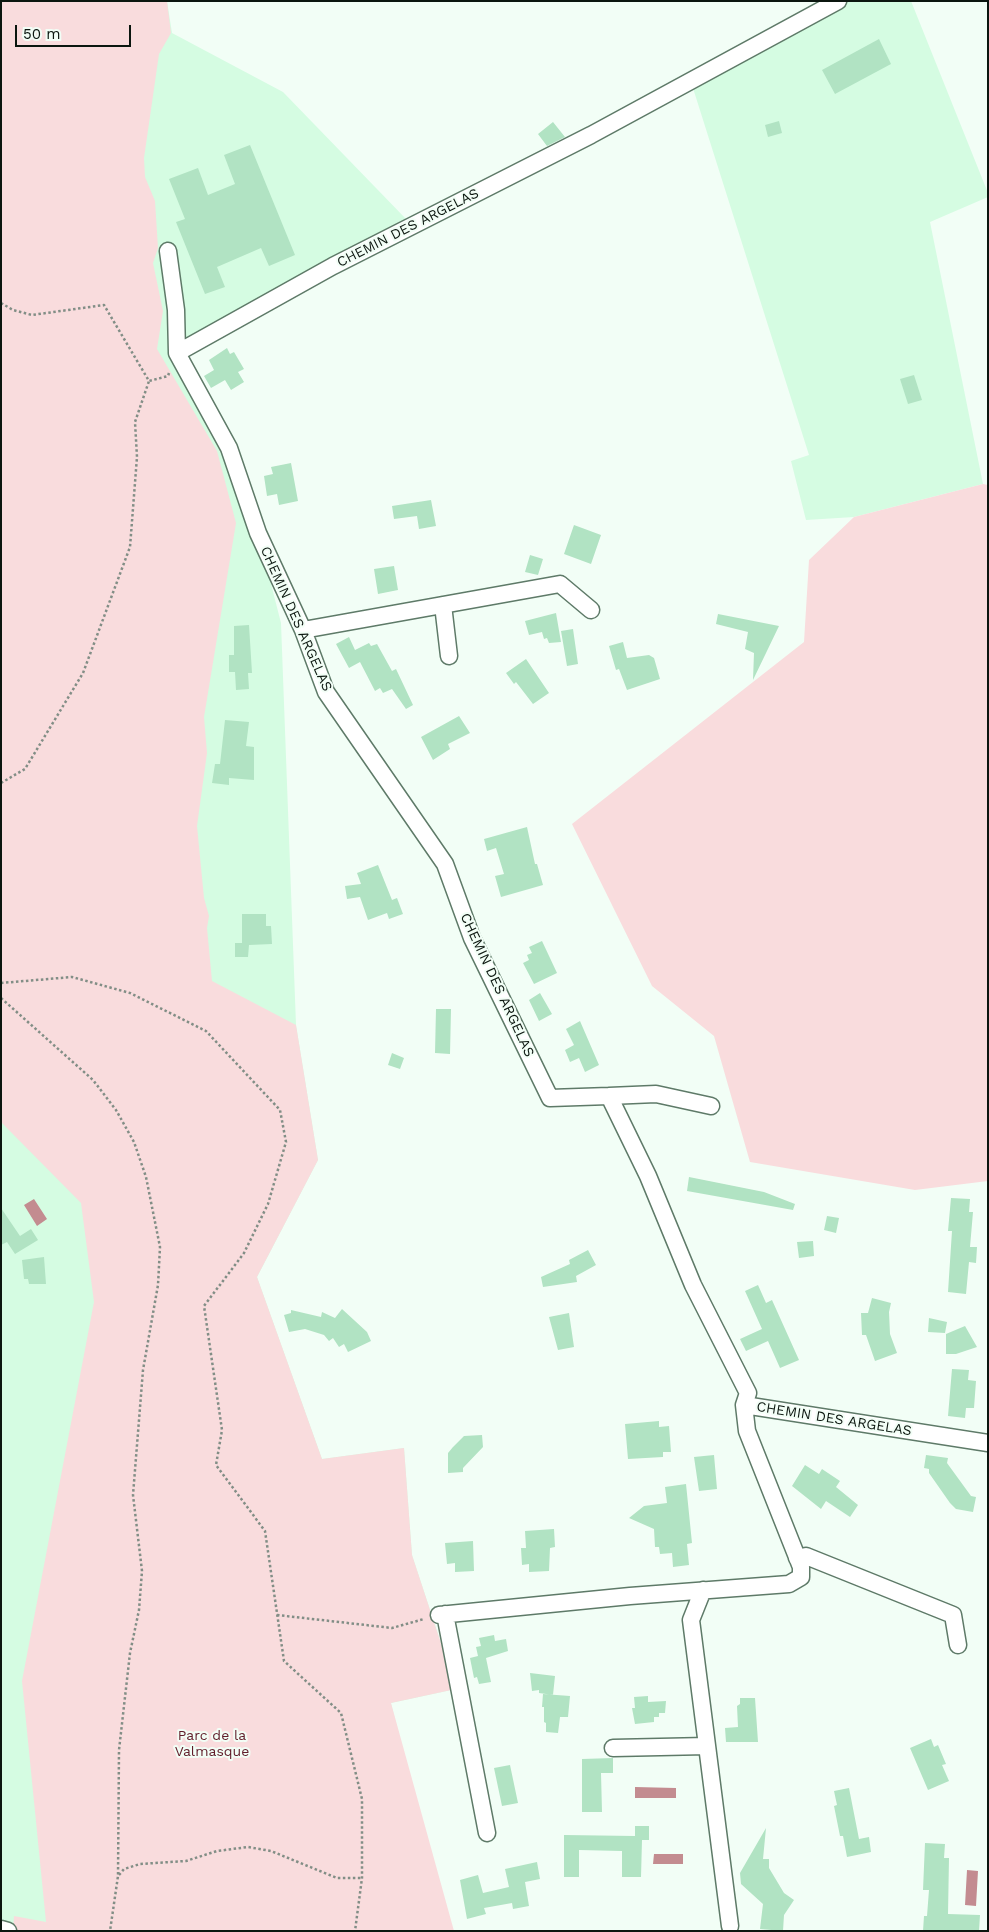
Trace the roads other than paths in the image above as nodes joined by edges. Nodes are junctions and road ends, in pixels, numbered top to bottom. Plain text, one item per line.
1 (838, 1) edge
2 (168, 251) dead end
3 (177, 353) junction
4 (443, 605) junction
5 (591, 610) dead end
6 (303, 630) junction
7 (449, 656) dead end
8 (609, 1096) junction
9 (711, 1106) dead end
10 (744, 1405) junction
11 (988, 1443) edge
12 (797, 1558) junction
13 (703, 1590) junction
14 (958, 1645) dead end
15 (707, 1746) junction
16 (613, 1748) dead end
17 (487, 1833) dead end
18 (730, 1926) dead end
19 (1, 1929) edge
20 (8, 1931) edge

1 - 3 street, CHEMIN DES ARGELAS
2 - 3 street
3 - 6 street, CHEMIN DES ARGELAS
4 - 5 street
4 - 6 street
4 - 7 street
6 - 8 street, CHEMIN DES ARGELAS
8 - 9 street
8 - 10 street, CHEMIN DES ARGELAS
10 - 11 street, CHEMIN DES ARGELAS
10 - 12 street
12 - 13 street
12 - 14 street
13 - 15 street
13 - 17 street
15 - 16 street
15 - 18 street
19 - 20 street

